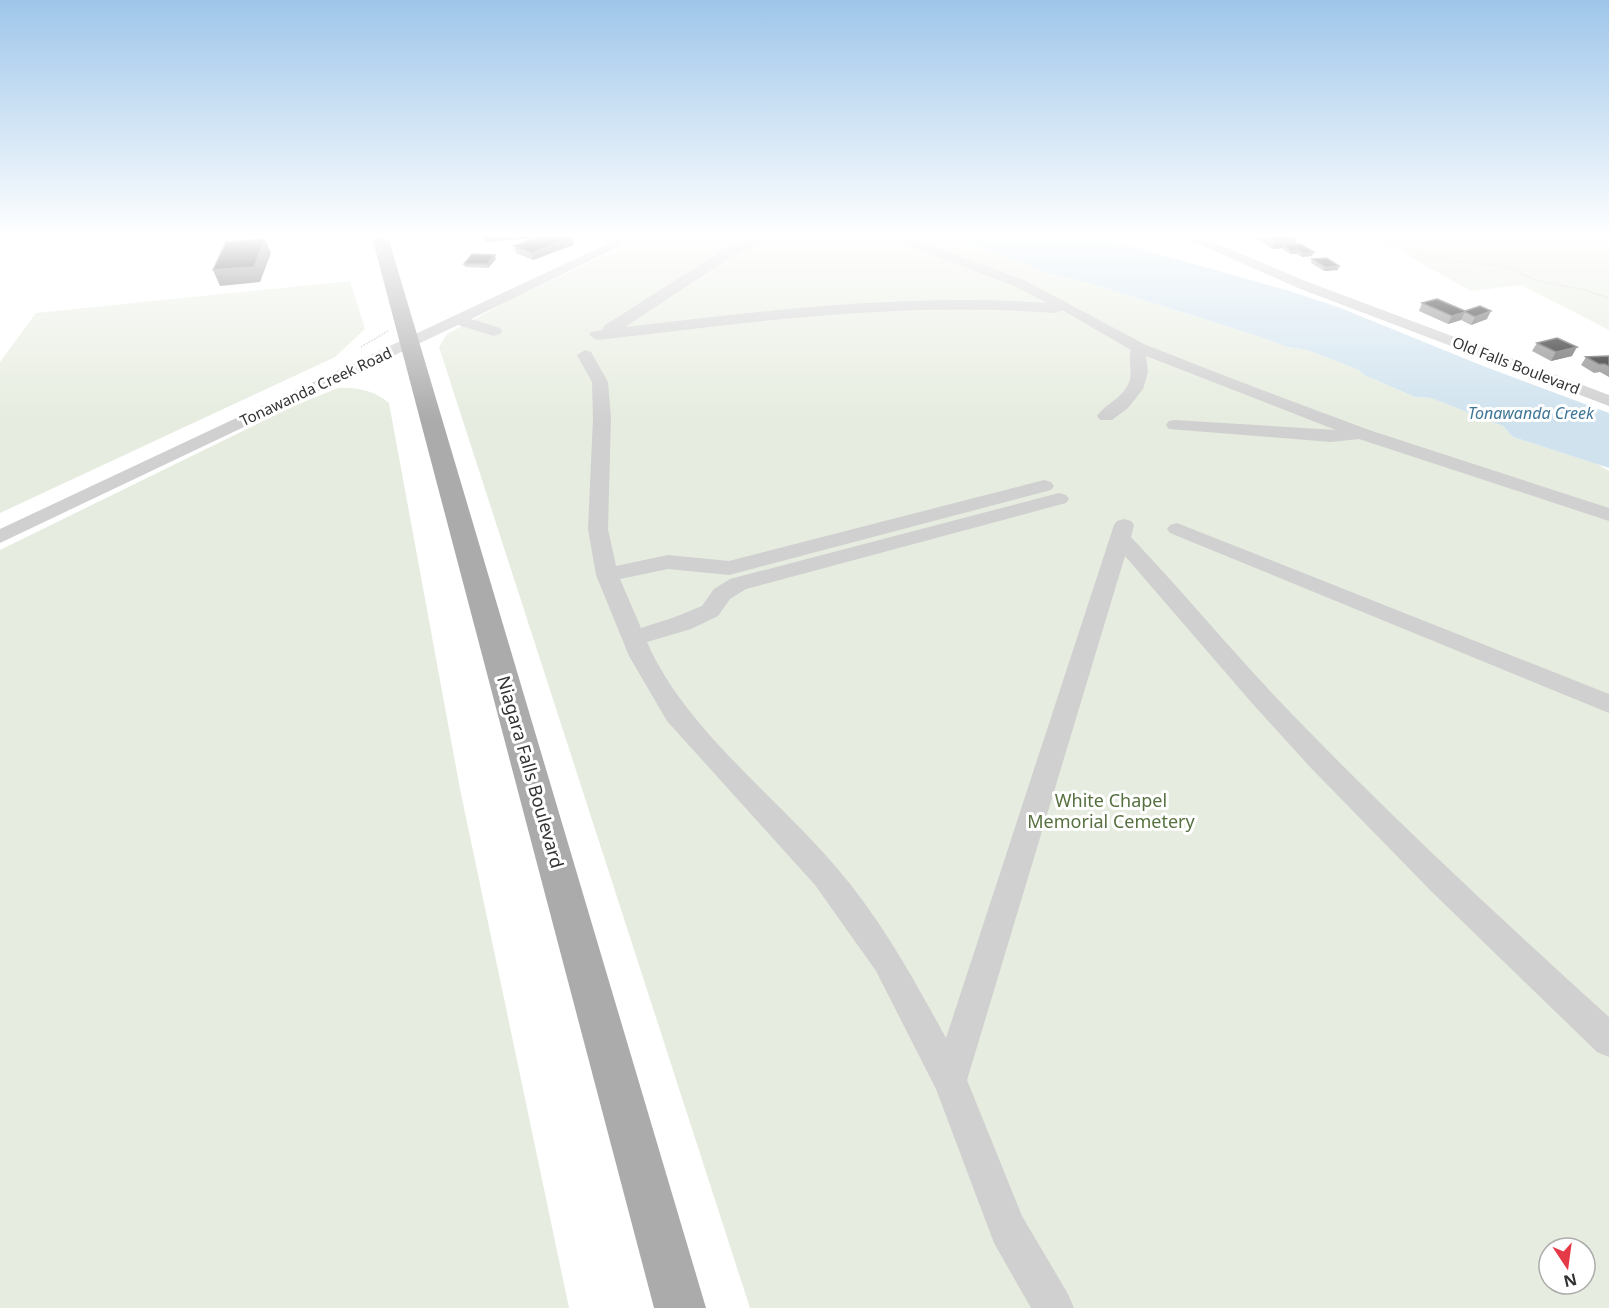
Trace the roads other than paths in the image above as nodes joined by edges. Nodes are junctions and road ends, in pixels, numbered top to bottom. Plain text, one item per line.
1 (397, 298) edge
2 (503, 298) edge
3 (660, 298) edge
4 (1049, 298) edge
5 (1337, 298) edge
6 (1073, 310) junction
7 (456, 320) junction
8 (494, 331) dead end
9 (409, 343) junction
10 (590, 345) junction
11 (1140, 348) junction
12 (1609, 401) edge
13 (1106, 416) dead end
14 (1175, 425) dead end
15 (1363, 434) junction
16 (1052, 492) dead end
17 (1609, 515) edge
18 (1177, 529) dead end
19 (0, 537) edge
20 (607, 575) junction
21 (733, 576) junction
22 (633, 638) junction
23 (1609, 704) edge
24 (1609, 1040) edge
25 (950, 1080) junction
26 (680, 1308) edge
27 (1054, 1308) edge

1 - 9 main road, Niagara Falls Boulevard
2 - 7 street, Tonawanda Creek Road
3 - 10 street
4 - 6 street
5 - 12 street, Old Falls Boulevard
6 - 10 street
6 - 11 street
7 - 8 street
7 - 9 street, Tonawanda Creek Road
9 - 19 street, Tonawanda Creek Road
9 - 26 main road, Niagara Falls Boulevard
10 - 20 street
11 - 13 street
11 - 15 street
14 - 15 street
15 - 17 street
16 - 21 street
18 - 23 street
20 - 21 street
20 - 22 street
21 - 22 street
22 - 25 street
24 - 25 street
25 - 27 street

